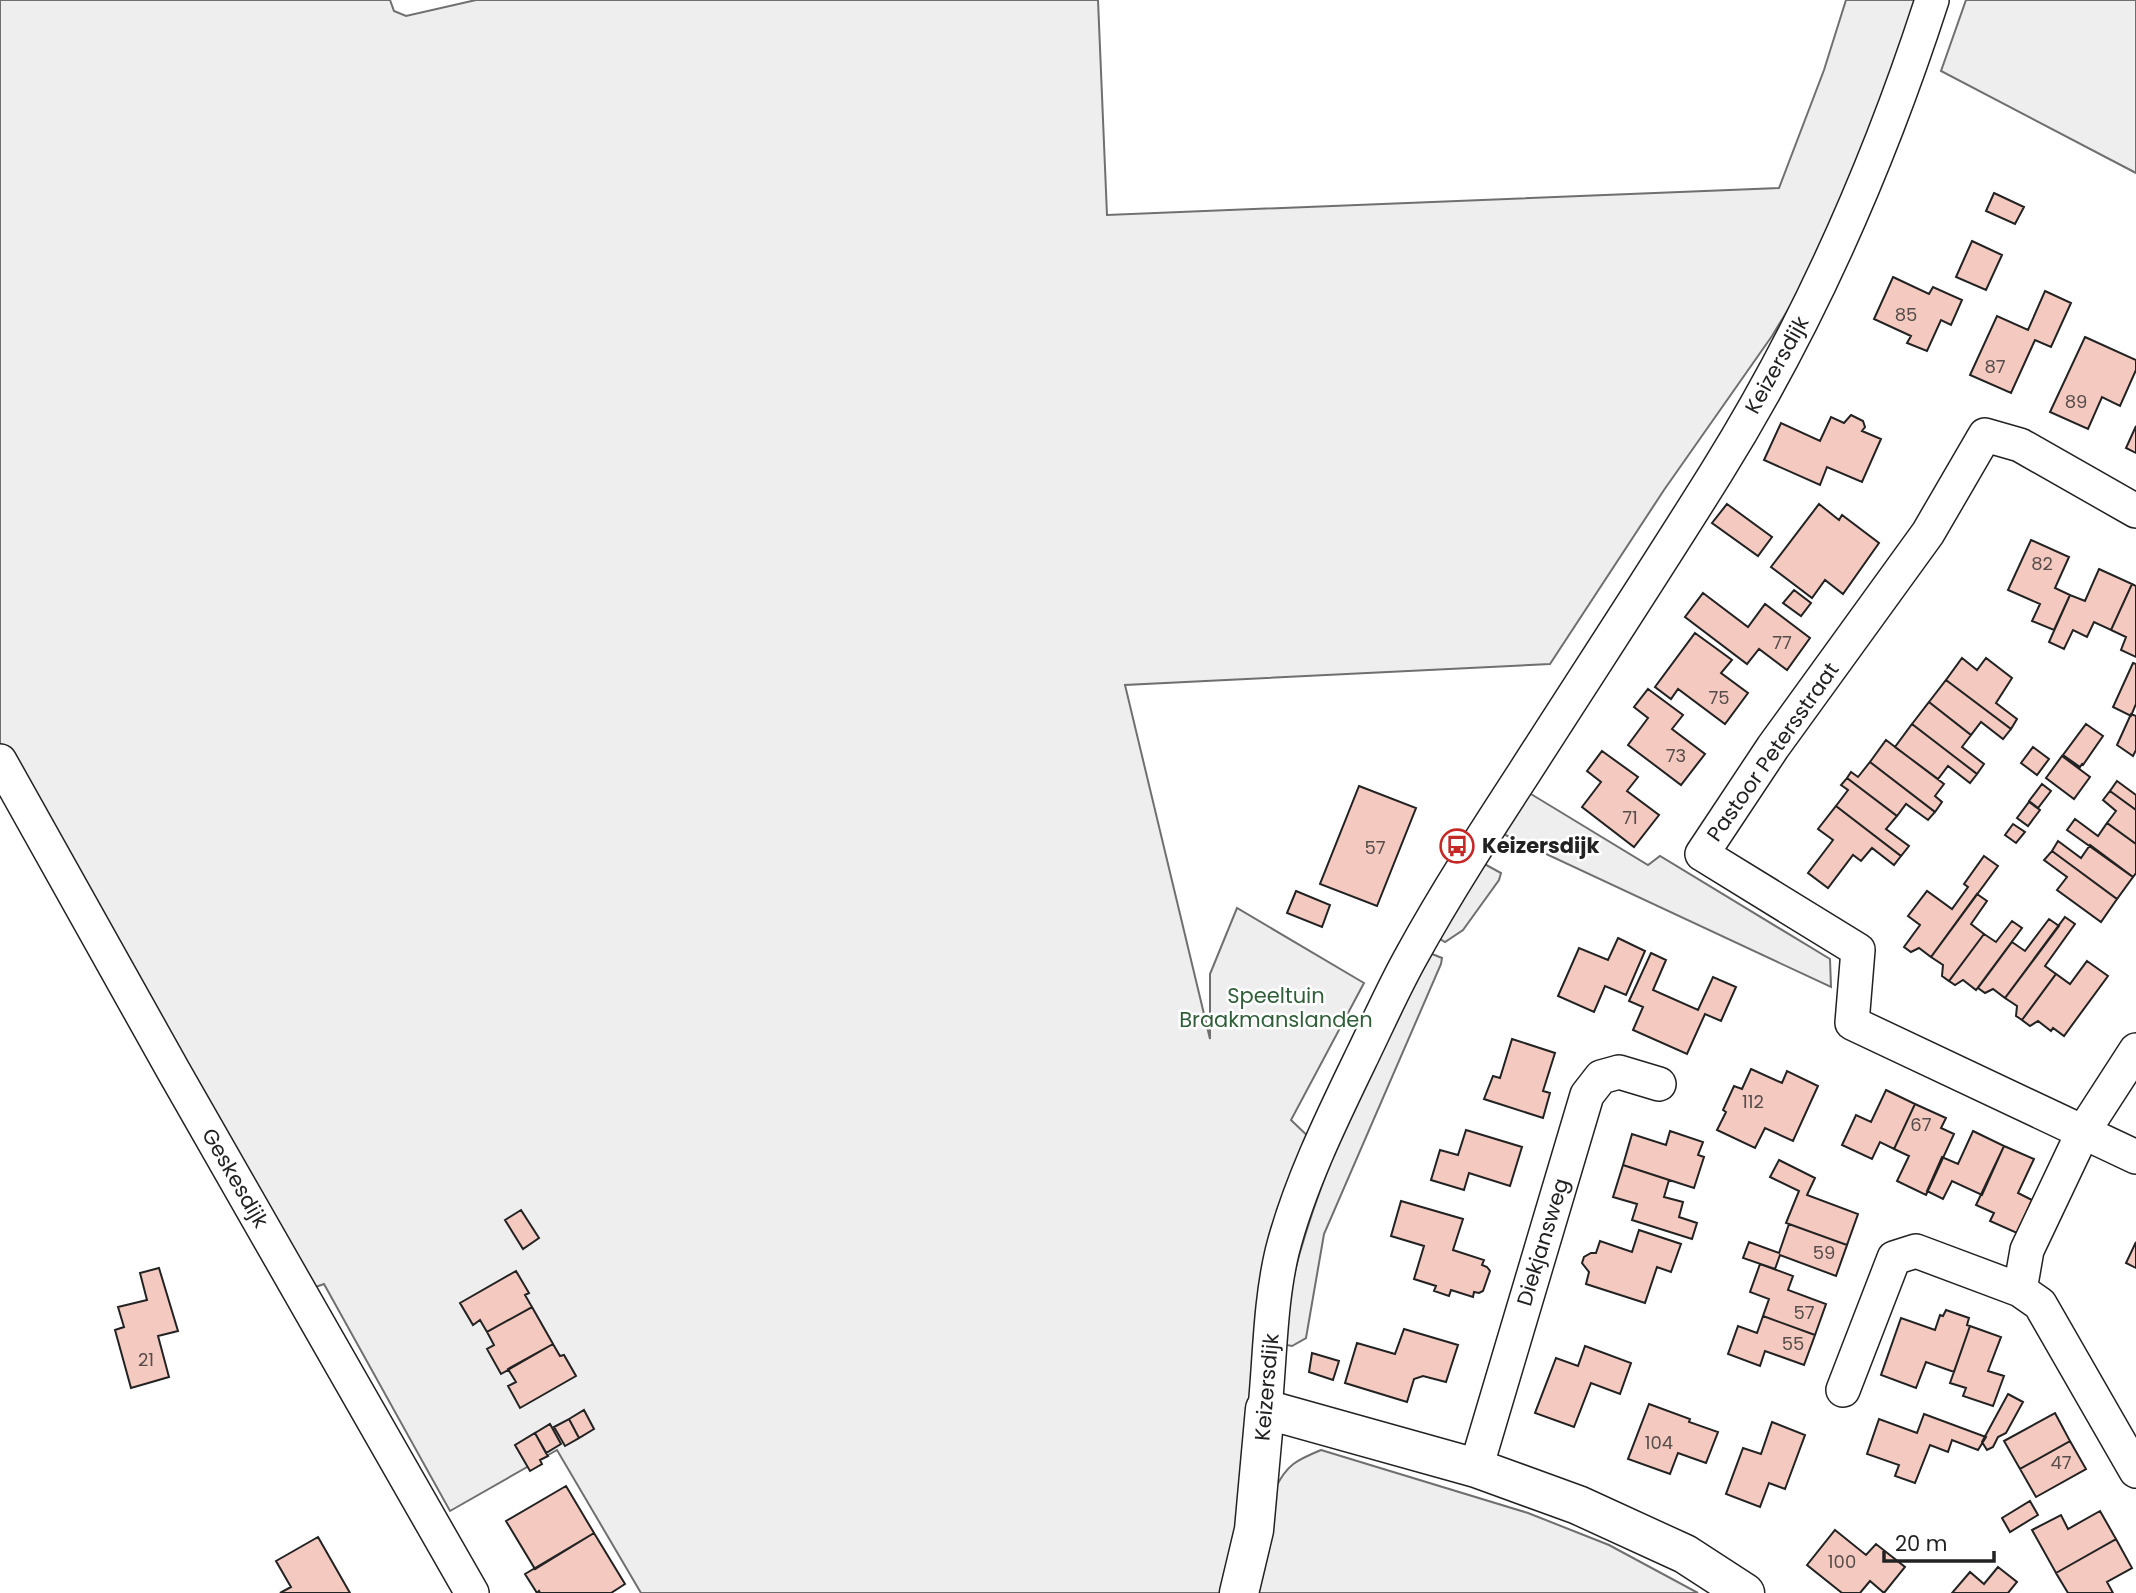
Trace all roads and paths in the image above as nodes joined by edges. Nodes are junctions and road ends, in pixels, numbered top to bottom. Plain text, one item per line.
1 (1932, 0) edge
2 (2136, 511) edge
3 (0, 761) edge
4 (2136, 1050) edge
5 (1658, 1084) dead end
6 (2083, 1132) junction
7 (2136, 1157) edge
8 (2020, 1290) junction
9 (1843, 1390) dead end
10 (1265, 1409) junction
11 (1476, 1468) junction
12 (2136, 1471) edge
13 (472, 1593) edge
14 (1239, 1593) edge
15 (1745, 1593) edge

1 - 10 street, Keizersdijk
2 - 6 street, Pastoor Petersstraat
3 - 13 street, Geskesdijk
4 - 6 street
5 - 11 street, Diekjansweg
6 - 7 street
6 - 8 street
8 - 9 street
8 - 12 street
10 - 11 street
10 - 14 street, Keizersdijk
11 - 15 street

